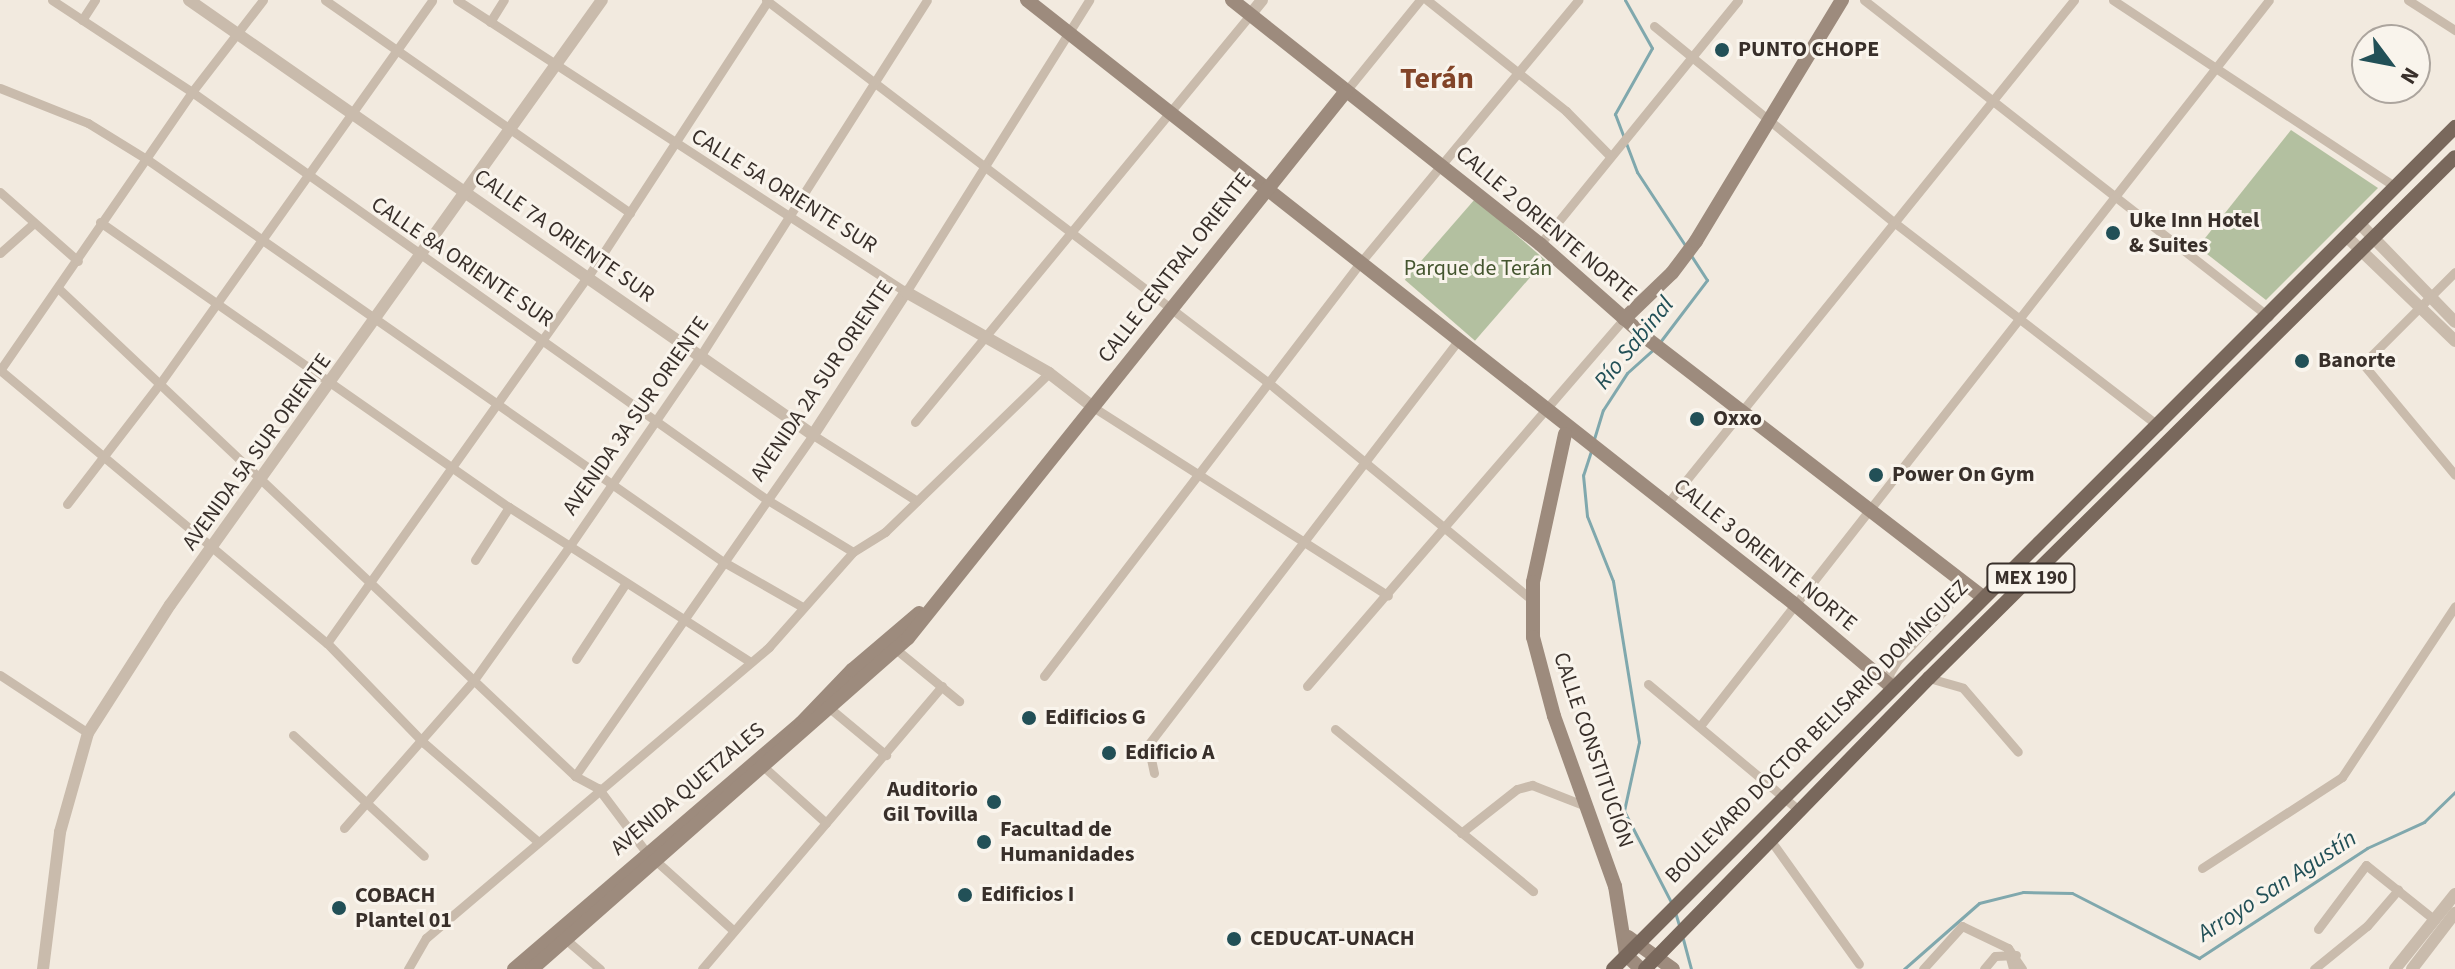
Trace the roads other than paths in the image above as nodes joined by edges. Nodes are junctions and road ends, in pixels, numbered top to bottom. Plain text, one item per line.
1 (52, 0) edge
2 (95, 0) edge
3 (189, 0) edge
4 (263, 0) edge
5 (325, 0) edge
6 (432, 0) edge
7 (457, 0) edge
8 (504, 0) edge
9 (602, 0) edge
10 (767, 0) edge
11 (927, 0) edge
12 (1027, 0) edge
13 (1089, 0) edge
14 (1232, 0) edge
15 (1262, 0) edge
16 (1420, 0) edge
17 (1427, 0) edge
18 (1578, 0) edge
19 (1738, 0) edge
20 (1842, 0) edge
21 (1864, 0) edge
22 (2074, 0) edge
23 (2113, 0) edge
24 (2269, 0) edge
25 (2408, 0) edge
26 (1250, 15) junction
27 (82, 20) junction
28 (490, 22) junction
29 (1654, 26) dead end
30 (2455, 30) edge
31 (1069, 32) junction
32 (239, 34) junction
33 (397, 51) junction
34 (1692, 59) junction
35 (555, 66) junction
36 (2216, 68) junction
37 (1516, 71) junction
38 (873, 84) junction
39 (0, 88) edge
40 (1346, 91) junction
41 (192, 92) junction
42 (1993, 99) junction
43 (353, 113) junction
44 (1167, 113) junction
45 (1765, 120) junction
46 (2455, 127) edge
47 (510, 131) junction
48 (675, 146) junction
49 (1612, 153) junction
50 (2455, 157) edge
51 (148, 160) junction
52 (1441, 164) junction
53 (985, 166) junction
54 (308, 179) junction
55 (2396, 187) junction
56 (1265, 188) junction
57 (0, 192) edge
58 (469, 193) junction
59 (2115, 195) junction
60 (630, 213) junction
61 (790, 219) junction
62 (100, 222) junction
63 (34, 223) junction
64 (1895, 223) junction
65 (2361, 225) junction
66 (1069, 233) junction
67 (2347, 237) junction
68 (2373, 238) junction
69 (262, 242) junction
70 (1540, 244) junction
71 (2359, 250) junction
72 (0, 253) edge
73 (420, 254) junction
74 (78, 261) junction
75 (1360, 263) junction
76 (2455, 272) edge
77 (589, 275) junction
78 (59, 289) junction
79 (906, 292) junction
80 (2426, 302) junction
81 (218, 303) junction
82 (1172, 311) junction
83 (2019, 317) junction
84 (2269, 317) junction
85 (376, 318) junction
86 (1624, 319) junction
87 (2455, 322) edge
88 (981, 338) junction
89 (545, 340) junction
90 (2455, 341) edge
91 (1457, 342) junction
92 (699, 358) junction
93 (0, 370) edge
94 (1049, 373) junction
95 (161, 382) junction
96 (333, 382) junction
97 (1270, 384) junction
98 (500, 402) junction
99 (1093, 407) junction
100 (1543, 409) junction
101 (1744, 412) junction
102 (653, 418) junction
103 (915, 422) dead end
104 (2159, 426) junction
105 (1570, 434) junction
106 (813, 435) junction
107 (106, 454) junction
108 (1363, 459) junction
109 (456, 467) junction
110 (2455, 475) edge
111 (1201, 476) junction
112 (612, 480) junction
113 (263, 481) junction
114 (766, 499) junction
115 (917, 501) junction
116 (67, 504) dead end
117 (1667, 504) junction
118 (509, 507) junction
119 (1867, 509) junction
120 (1448, 526) junction
121 (1303, 540) junction
122 (571, 544) junction
123 (213, 547) junction
124 (853, 552) junction
125 (475, 560) dead end
126 (722, 561) junction
127 (373, 583) junction
128 (625, 584) junction
129 (1968, 584) junction
130 (1388, 596) junction
131 (1983, 597) junction
132 (1531, 599) junction
133 (1793, 603) junction
134 (801, 606) junction
135 (2455, 606) edge
136 (682, 624) junction
137 (327, 643) junction
138 (892, 645) junction
139 (576, 659) dead end
140 (750, 662) junction
141 (1044, 676) dead end
142 (1929, 678) junction
143 (2, 680) edge
144 (474, 680) junction
145 (1648, 684) dead end
146 (942, 686) junction
147 (1307, 686) dead end
148 (1891, 686) junction
149 (959, 701) dead end
150 (826, 706) junction
151 (1885, 724) junction
152 (1700, 726) junction
153 (1335, 729) dead end
154 (88, 733) junction
155 (293, 735) dead end
156 (424, 743) junction
157 (2018, 752) dead end
158 (886, 755) junction
159 (765, 768) junction
160 (1154, 773) dead end
161 (575, 776) junction
162 (598, 788) junction
163 (1783, 796) junction
164 (1590, 807) junction
165 (366, 808) junction
166 (1801, 812) junction
167 (826, 823) junction
168 (344, 828) dead end
169 (1461, 833) junction
170 (537, 841) junction
171 (1771, 841) junction
172 (424, 856) dead end
173 (652, 856) junction
174 (2202, 868) dead end
175 (2398, 890) junction
176 (1533, 891) dead end
177 (2455, 894) edge
178 (2454, 916) edge
179 (2435, 920) junction
180 (2318, 929) dead end
181 (734, 931) junction
182 (561, 935) junction
183 (1634, 943) junction
184 (2011, 953) junction
185 (1651, 962) edge
186 (1859, 964) dead end
187 (43, 969) edge
188 (408, 969) edge
189 (514, 969) edge
190 (532, 969) edge
191 (600, 969) edge
192 (702, 969) edge
193 (1613, 969) edge
194 (1673, 969) edge
195 (1923, 969) edge
196 (1984, 969) edge
197 (2013, 969) edge
198 (2022, 969) edge
199 (2314, 969) edge
200 (2395, 969) edge
201 (2412, 969) edge

1 - 27 street, CALLE 8A ORIENTE SUR
2 - 27 street
3 - 32 street, CALLE 7A ORIENTE SUR
4 - 32 street
5 - 33 street
6 - 33 street
7 - 28 street, CALLE 5A ORIENTE SUR
8 - 28 street
9 - 35 street, AVENIDA 5A SUR ORIENTE
10 - 38 street
10 - 48 street
11 - 38 street, AVENIDA 3A SUR ORIENTE
12 - 31 main road
13 - 31 street, AVENIDA 2A SUR ORIENTE
14 - 26 main road, CALLE 2 ORIENTE NORTE
15 - 26 street
16 - 40 street, CALLE CENTRAL ORIENTE
17 - 37 street
18 - 37 street
19 - 34 street
20 - 45 main road
21 - 42 street
22 - 42 street
23 - 36 street
24 - 36 street
25 - 30 street
26 - 40 main road, CALLE 2 ORIENTE NORTE
26 - 44 street
27 - 41 street, CALLE 8A ORIENTE SUR
28 - 35 street, CALLE 5A ORIENTE SUR
29 - 34 street
31 - 44 main road
31 - 53 street, AVENIDA 2A SUR ORIENTE
32 - 41 street
32 - 43 street, CALLE 7A ORIENTE SUR
33 - 43 street
33 - 47 street
34 - 45 street
34 - 49 street
35 - 47 street, AVENIDA 5A SUR ORIENTE
35 - 48 street, CALLE 5A ORIENTE SUR
36 - 55 street
36 - 59 street
37 - 49 street
37 - 52 street
38 - 53 street
38 - 61 street, AVENIDA 3A SUR ORIENTE
39 - 51 street
40 - 52 main road, CALLE 2 ORIENTE NORTE
40 - 56 main road, CALLE CENTRAL ORIENTE
41 - 51 street
41 - 54 street, CALLE 8A ORIENTE SUR
42 - 59 street
42 - 64 street
43 - 54 street
43 - 58 street, CALLE 7A ORIENTE SUR
44 - 56 main road
44 - 66 street
45 - 64 street
45 - 86 main road
46 - 55 main road, MEX 190
47 - 58 street, AVENIDA 5A SUR ORIENTE
47 - 60 street
48 - 60 street
48 - 61 street, CALLE 5A ORIENTE SUR
49 - 70 street
50 - 68 main road, MEX 190
51 - 62 street
51 - 69 street
52 - 70 main road, CALLE 2 ORIENTE NORTE
52 - 75 street
53 - 66 street
53 - 79 street, AVENIDA 2A SUR ORIENTE
54 - 69 street
54 - 73 street, CALLE 8A ORIENTE SUR
55 - 65 main road, MEX 190
56 - 75 main road
56 - 82 main road, CALLE CENTRAL ORIENTE
57 - 63 street
58 - 73 street, AVENIDA 5A SUR ORIENTE
58 - 77 street, CALLE 7A ORIENTE SUR
59 - 83 street
59 - 84 street
60 - 77 street
61 - 79 street, CALLE 5A ORIENTE SUR
61 - 92 street, AVENIDA 3A SUR ORIENTE
62 - 74 street
62 - 81 street
63 - 72 street
63 - 74 street
64 - 83 street
64 - 101 street
65 - 67 main road, BOULEVARD DOCTOR BELISARIO DOMÍNGUEZ / MEX 190
65 - 68 street
66 - 82 street
66 - 88 street
67 - 71 street
67 - 84 main road, BOULEVARD DOCTOR BELISARIO DOMÍNGUEZ / MEX 190
68 - 71 main road, BOULEVARD DOCTOR BELISARIO DOMÍNGUEZ / MEX 190
68 - 80 street
69 - 81 street
69 - 85 street
70 - 86 main road, CALLE 2 ORIENTE NORTE
71 - 80 street
71 - 142 main road, BOULEVARD DOCTOR BELISARIO DOMÍNGUEZ / MEX 190
73 - 85 street, AVENIDA 5A SUR ORIENTE
73 - 89 street, CALLE 8A ORIENTE SUR
74 - 78 street
75 - 91 main road
75 - 97 street
76 - 80 street
77 - 89 street
77 - 92 street, CALLE 7A ORIENTE SUR
78 - 93 street
78 - 95 street
79 - 88 street, CALLE 5A ORIENTE SUR
79 - 106 street, AVENIDA 2A SUR ORIENTE
80 - 87 street
80 - 90 street
80 - 110 street
81 - 95 street
81 - 96 street
82 - 97 street
82 - 99 main road, CALLE CENTRAL ORIENTE
83 - 104 street
83 - 119 street
84 - 104 main road, BOULEVARD DOCTOR BELISARIO DOMÍNGUEZ / MEX 190
85 - 96 street, AVENIDA 5A SUR ORIENTE
85 - 98 street
86 - 100 street
86 - 101 main road, CALLE 2 ORIENTE NORTE
88 - 94 street, CALLE 5A ORIENTE SUR
88 - 103 street
89 - 98 street
89 - 102 street, CALLE 8A ORIENTE SUR
91 - 100 main road
91 - 108 street
92 - 102 street, AVENIDA 3A SUR ORIENTE
92 - 106 street, CALLE 7A ORIENTE SUR
93 - 107 street
94 - 99 street, CALLE 5A ORIENTE SUR
94 - 115 street
95 - 107 street
95 - 113 street
96 - 109 street
96 - 113 street, AVENIDA 5A SUR ORIENTE
97 - 108 street
97 - 111 street
98 - 109 street
98 - 112 street
99 - 111 street
99 - 138 main road, CALLE CENTRAL ORIENTE
100 - 105 main road
100 - 120 street
101 - 117 street
101 - 119 main road, CALLE 2 ORIENTE NORTE
102 - 112 street, AVENIDA 3A SUR ORIENTE
102 - 114 street, CALLE 8A ORIENTE SUR
104 - 131 main road, BOULEVARD DOCTOR BELISARIO DOMÍNGUEZ / MEX 190
105 - 117 main road, CALLE 3 ORIENTE NORTE
105 - 132 main road, CALLE CONSTITUCIÓN
106 - 114 street, AVENIDA 2A SUR ORIENTE
106 - 115 street, CALLE 7A ORIENTE SUR
107 - 116 street
107 - 123 street
108 - 120 street
108 - 121 street
109 - 118 street
109 - 127 street
111 - 121 street
111 - 141 street
112 - 122 street, AVENIDA 3A SUR ORIENTE
112 - 126 street
113 - 123 street, AVENIDA 5A SUR ORIENTE
113 - 127 street
114 - 124 street, CALLE 8A ORIENTE SUR
114 - 126 street, AVENIDA 2A SUR ORIENTE
115 - 124 street
117 - 133 main road, CALLE 3 ORIENTE NORTE
118 - 122 street
118 - 125 street
119 - 129 main road, CALLE 2 ORIENTE NORTE
119 - 133 street
120 - 130 street
120 - 132 street
121 - 130 street
121 - 160 street
122 - 128 street
122 - 144 street, AVENIDA 3A SUR ORIENTE
123 - 137 street
123 - 154 street, AVENIDA 5A SUR ORIENTE
124 - 134 street
126 - 134 street
126 - 136 street, AVENIDA 2A SUR ORIENTE
127 - 137 street
127 - 144 street
128 - 136 street
128 - 139 street
129 - 131 main road, CALLE 2 ORIENTE NORTE
129 - 148 street
130 - 147 street
131 - 148 main road, BOULEVARD DOCTOR BELISARIO DOMÍNGUEZ / MEX 190
132 - 164 main road, CALLE CONSTITUCIÓN
133 - 148 main road, CALLE 3 ORIENTE NORTE
133 - 152 street
134 - 140 street
135 - 174 street
136 - 140 street
136 - 161 street, AVENIDA 2A SUR ORIENTE
137 - 156 street
138 - 146 street
138 - 150 main road, AVENIDA QUETZALES
140 - 162 street
142 - 148 main road
142 - 151 main road, BOULEVARD DOCTOR BELISARIO DOMÍNGUEZ / MEX 190
142 - 157 street
143 - 154 street
144 - 156 street, AVENIDA 3A SUR ORIENTE
144 - 161 street
145 - 152 street
146 - 149 street
146 - 158 street
148 - 151 main road
148 - 163 main road, BOULEVARD DOCTOR BELISARIO DOMÍNGUEZ / MEX 190
150 - 158 street
150 - 159 main road, AVENIDA QUETZALES
150 - 173 main road, AVENIDA QUETZALES
151 - 166 main road, BOULEVARD DOCTOR BELISARIO DOMÍNGUEZ / MEX 190
152 - 163 street
153 - 169 street
154 - 187 street, AVENIDA 5A SUR ORIENTE
155 - 165 street
156 - 165 street, AVENIDA 3A SUR ORIENTE
156 - 170 street
158 - 167 street
159 - 167 street
159 - 173 main road, AVENIDA QUETZALES
161 - 162 street
162 - 170 street
162 - 173 street
163 - 166 street
163 - 183 main road, BOULEVARD DOCTOR BELISARIO DOMÍNGUEZ / MEX 190
164 - 169 street
164 - 183 main road, CALLE CONSTITUCIÓN
165 - 168 street, AVENIDA 3A SUR ORIENTE
165 - 172 street
166 - 171 main road, BOULEVARD DOCTOR BELISARIO DOMÍNGUEZ / MEX 190
167 - 181 street
169 - 176 street
170 - 188 street
171 - 185 main road, BOULEVARD DOCTOR BELISARIO DOMÍNGUEZ / MEX 190
171 - 186 street
173 - 181 street
173 - 182 main road, AVENIDA QUETZALES
175 - 179 street
175 - 180 street
175 - 199 street
177 - 179 street
178 - 201 street
179 - 200 street
181 - 192 street
182 - 189 main road, AVENIDA QUETZALES
182 - 190 main road, AVENIDA QUETZALES
182 - 191 street
183 - 185 main road
183 - 193 main road, BOULEVARD DOCTOR BELISARIO DOMÍNGUEZ / MEX 190
184 - 195 street
184 - 196 street
184 - 197 street
184 - 198 street
185 - 194 main road

